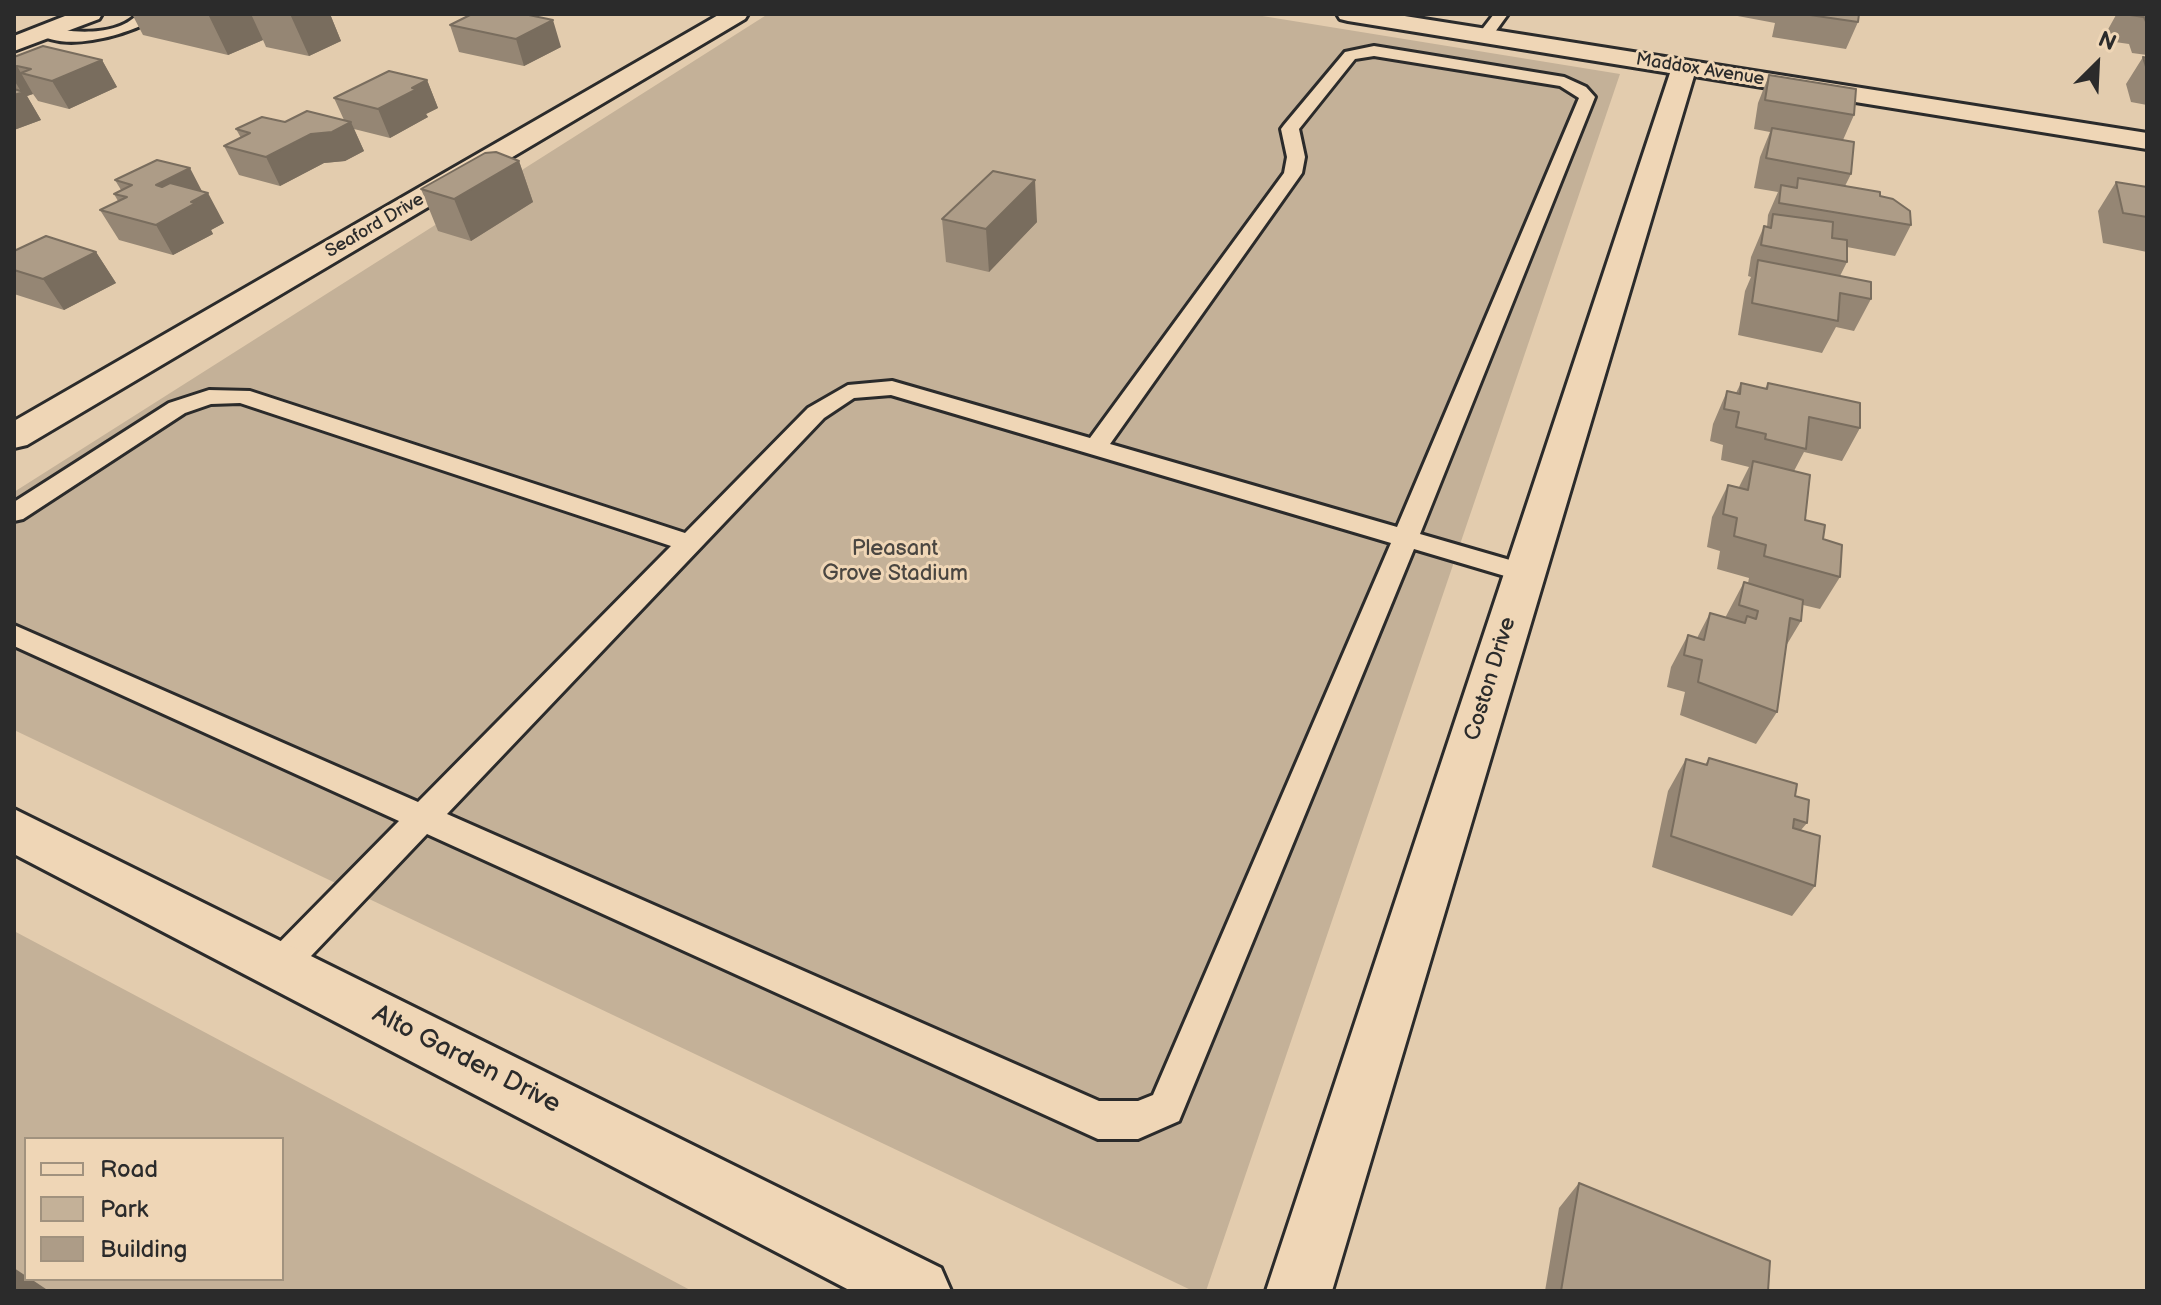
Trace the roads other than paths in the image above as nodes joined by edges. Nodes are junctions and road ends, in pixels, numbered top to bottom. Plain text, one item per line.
1 (145, 14) edge
2 (737, 14) edge
3 (1348, 14) edge
4 (1501, 14) edge
5 (14, 25) edge
6 (93, 26) edge
7 (44, 32) junction
8 (1485, 36) junction
9 (14, 44) edge
10 (76, 51) edge
11 (1684, 67) junction
12 (2147, 141) edge
13 (14, 437) edge
14 (1096, 447) junction
15 (14, 513) edge
16 (1406, 537) junction
17 (689, 543) junction
18 (1525, 573) junction
19 (14, 635) edge
20 (424, 817) junction
21 (14, 830) edge
22 (280, 965) junction
23 (918, 1291) edge
24 (1299, 1291) edge

1 - 6 lane
2 - 13 street, Seaford Drive
3 - 8 street, Maddox Avenue
4 - 8 lane
5 - 7 street
6 - 7 street
6 - 10 lane
7 - 9 street
8 - 11 street, Maddox Avenue
11 - 12 street, Maddox Avenue
11 - 18 street, Coston Drive
14 - 16 lane
14 - 16 lane
14 - 17 lane
15 - 17 lane
16 - 18 lane
16 - 20 lane
17 - 20 lane
18 - 24 street, Coston Drive
19 - 20 lane
20 - 22 lane
21 - 22 street, Alto Garden Drive
22 - 23 street, Alto Garden Drive

